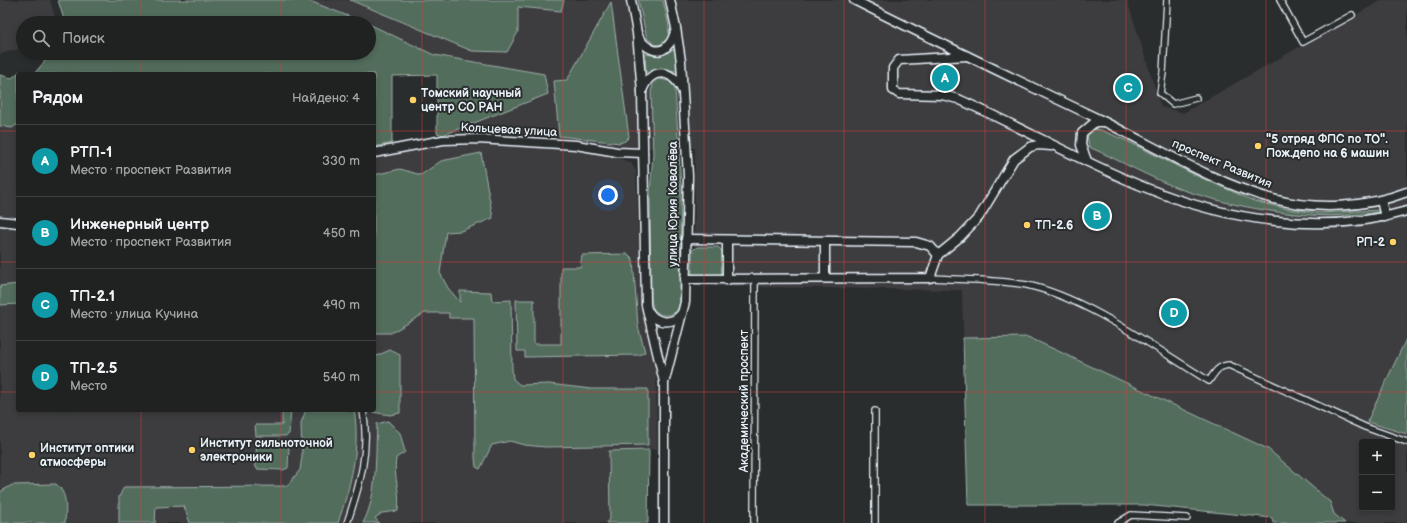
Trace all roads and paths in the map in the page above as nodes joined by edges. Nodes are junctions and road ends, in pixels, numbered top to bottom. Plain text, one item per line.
1 (631, 0) edge
2 (670, 0) edge
3 (854, 0) edge
4 (1167, 0) edge
5 (1280, 0) edge
6 (1352, 15) dead end
7 (676, 28) junction
8 (637, 33) junction
9 (967, 56) junction
10 (682, 90) junction
11 (642, 92) junction
12 (1196, 98) dead end
13 (1105, 122) junction
14 (1060, 148) junction
15 (376, 153) edge
16 (643, 153) junction
17 (1087, 161) junction
18 (1407, 192) edge
19 (1381, 200) junction
20 (1407, 211) edge
21 (1385, 217) junction
22 (0, 221) edge
23 (16, 223) edge
24 (686, 239) junction
25 (727, 240) junction
26 (825, 241) junction
27 (938, 255) junction
28 (825, 278) junction
29 (930, 278) junction
30 (685, 279) junction
31 (755, 279) junction
32 (726, 280) junction
33 (646, 305) junction
34 (683, 310) junction
35 (664, 382) junction
36 (875, 411) dead end
37 (363, 412) edge
38 (1407, 442) edge
39 (1187, 518) dead end
40 (347, 523) edge
41 (664, 523) edge
42 (754, 523) edge
43 (875, 523) edge
44 (1118, 523) edge

1 - 8 street, улица Юрия Ковалёва
2 - 7 street, улица Юрия Ковалёва
3 - 9 street, проспект Развития
4 - 12 street
5 - 6 street
7 - 8 street
7 - 10 street, улица Юрия Ковалёва
8 - 11 street, улица Юрия Ковалёва
9 - 13 street, проспект Развития
9 - 14 street
10 - 11 street
10 - 24 street, улица Юрия Ковалёва
11 - 16 street, улица Юрия Ковалёва
13 - 17 street
13 - 19 street, проспект Развития
14 - 17 street
14 - 27 street
15 - 16 street, Кольцевая улица
16 - 33 street, улица Юрия Ковалёва
17 - 21 street
18 - 19 street, проспект Развития
19 - 21 street
20 - 21 street
22 - 23 street
24 - 25 street
24 - 30 street, улица Юрия Ковалёва
25 - 26 street
25 - 32 street
26 - 27 street
26 - 28 street
27 - 29 street
28 - 29 street
28 - 31 street
29 - 38 street
30 - 32 street
30 - 34 street, улица Юрия Ковалёва
31 - 32 street
31 - 42 street, Академический проспект
33 - 34 street
33 - 35 street, улица Юрия Ковалёва
34 - 35 street, улица Юрия Ковалёва
35 - 41 street, улица Юрия Ковалёва
36 - 43 street
37 - 40 street
39 - 44 street

